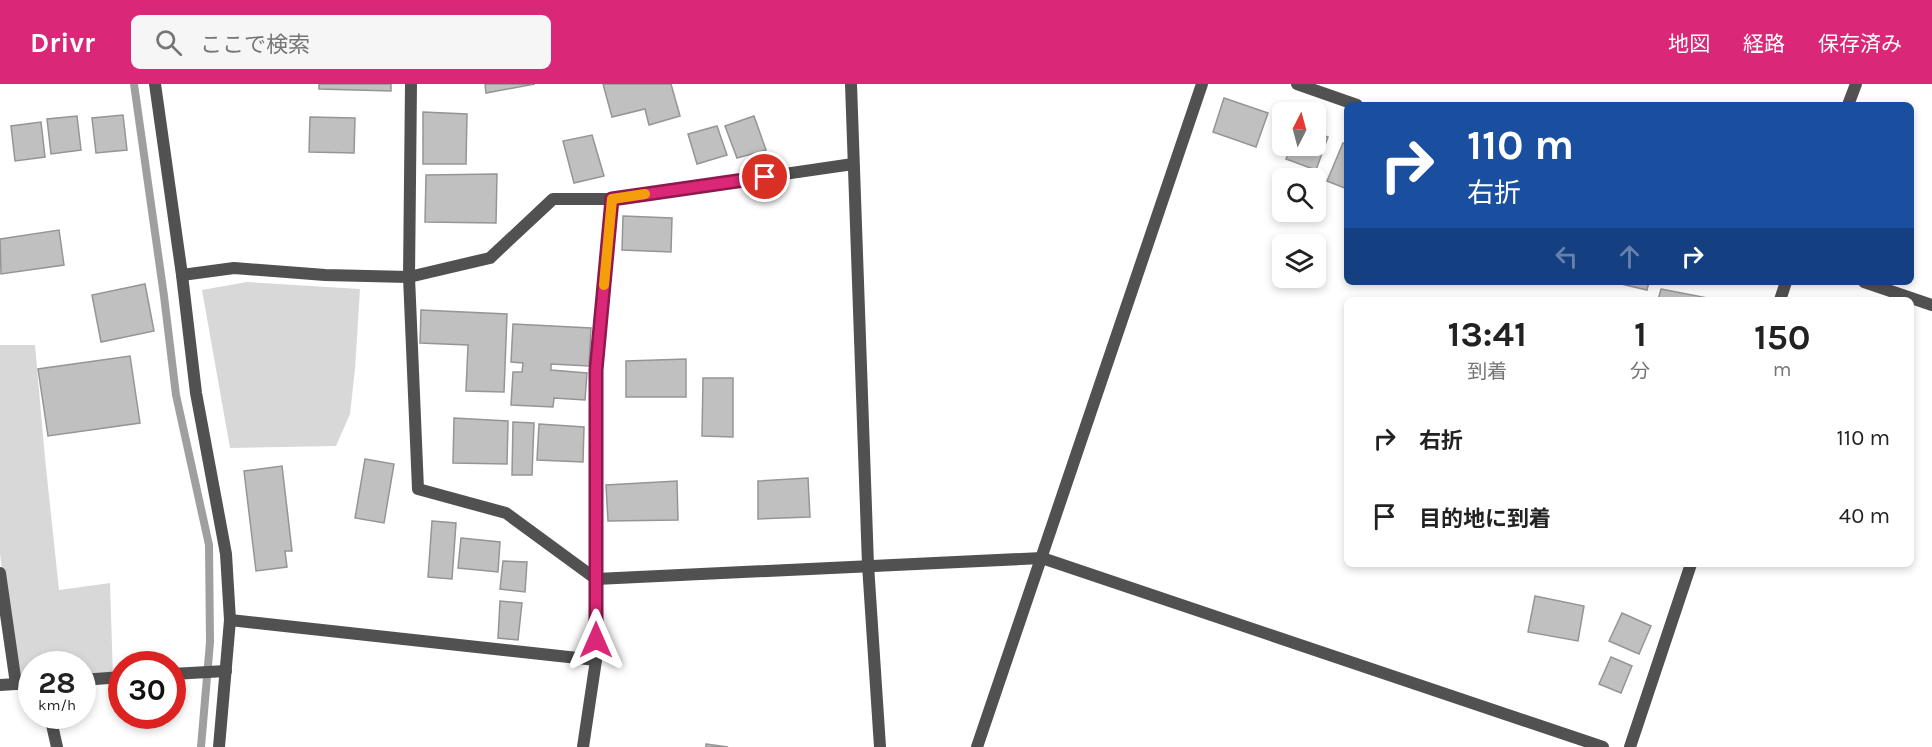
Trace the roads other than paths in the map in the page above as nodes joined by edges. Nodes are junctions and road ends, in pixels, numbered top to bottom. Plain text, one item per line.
1 (156, 84) edge
2 (411, 84) edge
3 (851, 84) edge
4 (1202, 84) edge
5 (1298, 84) edge
6 (1856, 84) edge
7 (1349, 102) edge
8 (1849, 102) edge
9 (853, 164) junction
10 (612, 199) junction
11 (182, 275) junction
12 (409, 277) junction
13 (1873, 285) edge
14 (1908, 297) edge
15 (1914, 299) edge
16 (1932, 305) edge
17 (1042, 558) junction
18 (867, 565) junction
19 (1690, 567) edge
20 (0, 573) edge
21 (596, 579) junction
22 (230, 620) junction
23 (596, 660) junction
24 (226, 670) junction
25 (186, 673) edge
26 (16, 684) joint
27 (0, 685) edge
28 (53, 729) edge
29 (57, 747) edge
30 (219, 747) edge
31 (583, 747) edge
32 (880, 747) edge
33 (977, 747) edge
34 (1604, 747) edge
35 (1630, 747) edge

1 - 11 street
2 - 12 street
3 - 9 street
4 - 17 street
5 - 7 street
6 - 8 street
9 - 10 street
9 - 18 street
10 - 12 street
10 - 21 street
11 - 12 street
11 - 22 street
12 - 21 street
13 - 14 street
15 - 16 street
17 - 18 street
17 - 33 street
17 - 34 street
18 - 21 street
18 - 32 street
19 - 35 street
20 - 26 street
21 - 23 street
22 - 23 street
22 - 24 street
23 - 31 street
24 - 25 street
24 - 30 street
26 - 27 street
28 - 29 street

